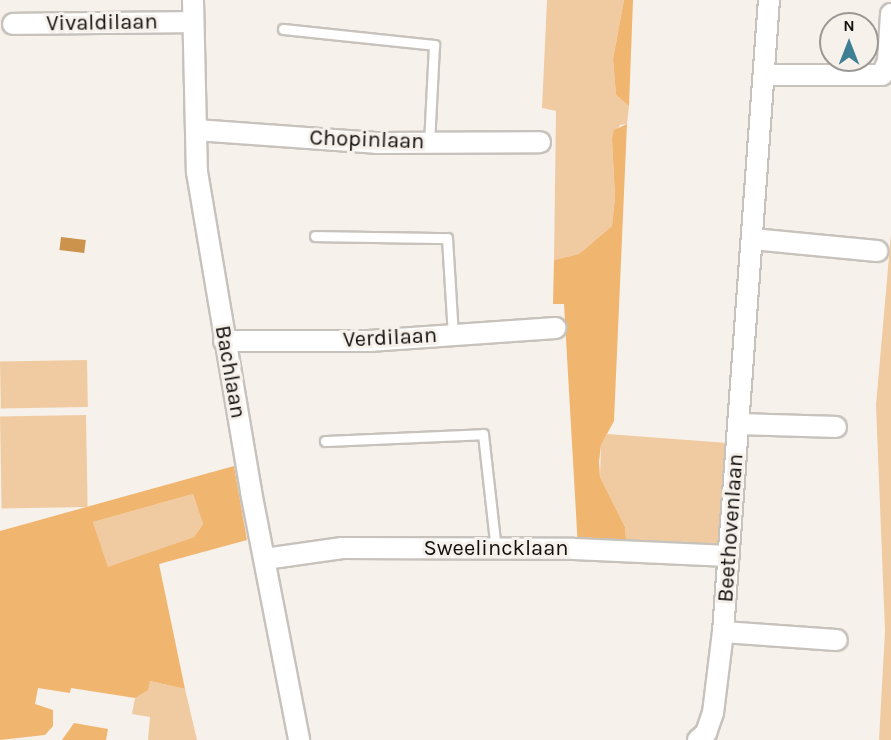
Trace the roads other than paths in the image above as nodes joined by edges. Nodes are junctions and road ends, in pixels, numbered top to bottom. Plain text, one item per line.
1 (193, 0) edge
2 (769, 0) edge
3 (891, 14) edge
4 (192, 22) junction
5 (13, 24) dead end
6 (283, 29) dead end
7 (766, 75) junction
8 (196, 130) junction
9 (540, 142) dead end
10 (429, 143) junction
11 (315, 236) dead end
12 (752, 239) junction
13 (877, 251) dead end
14 (556, 328) dead end
15 (453, 335) junction
16 (224, 341) junction
17 (739, 424) junction
18 (836, 427) dead end
19 (326, 441) dead end
20 (496, 549) junction
21 (729, 556) junction
22 (264, 560) junction
23 (723, 632) junction
24 (837, 640) dead end
25 (299, 740) edge
26 (698, 740) edge

1 - 4 street, Bachlaan
2 - 7 street, Beethovenlaan
3 - 7 street
4 - 5 street, Vivaldilaan
4 - 8 street, Bachlaan
6 - 10 lane
7 - 12 street, Beethovenlaan
8 - 10 street, Chopinlaan
8 - 16 street, Bachlaan
9 - 10 street, Chopinlaan
11 - 15 lane
12 - 13 street
12 - 17 street, Beethovenlaan
14 - 15 street, Verdilaan
15 - 16 street, Verdilaan
16 - 22 street, Bachlaan
17 - 18 street, Beethovenlaan
17 - 21 street, Beethovenlaan
19 - 20 lane
20 - 21 street, Sweelincklaan
20 - 22 street, Sweelincklaan
21 - 23 street, Beethovenlaan
22 - 25 street, Bachlaan
23 - 24 street, Beethovenlaan
23 - 26 street, Beethovenlaan

